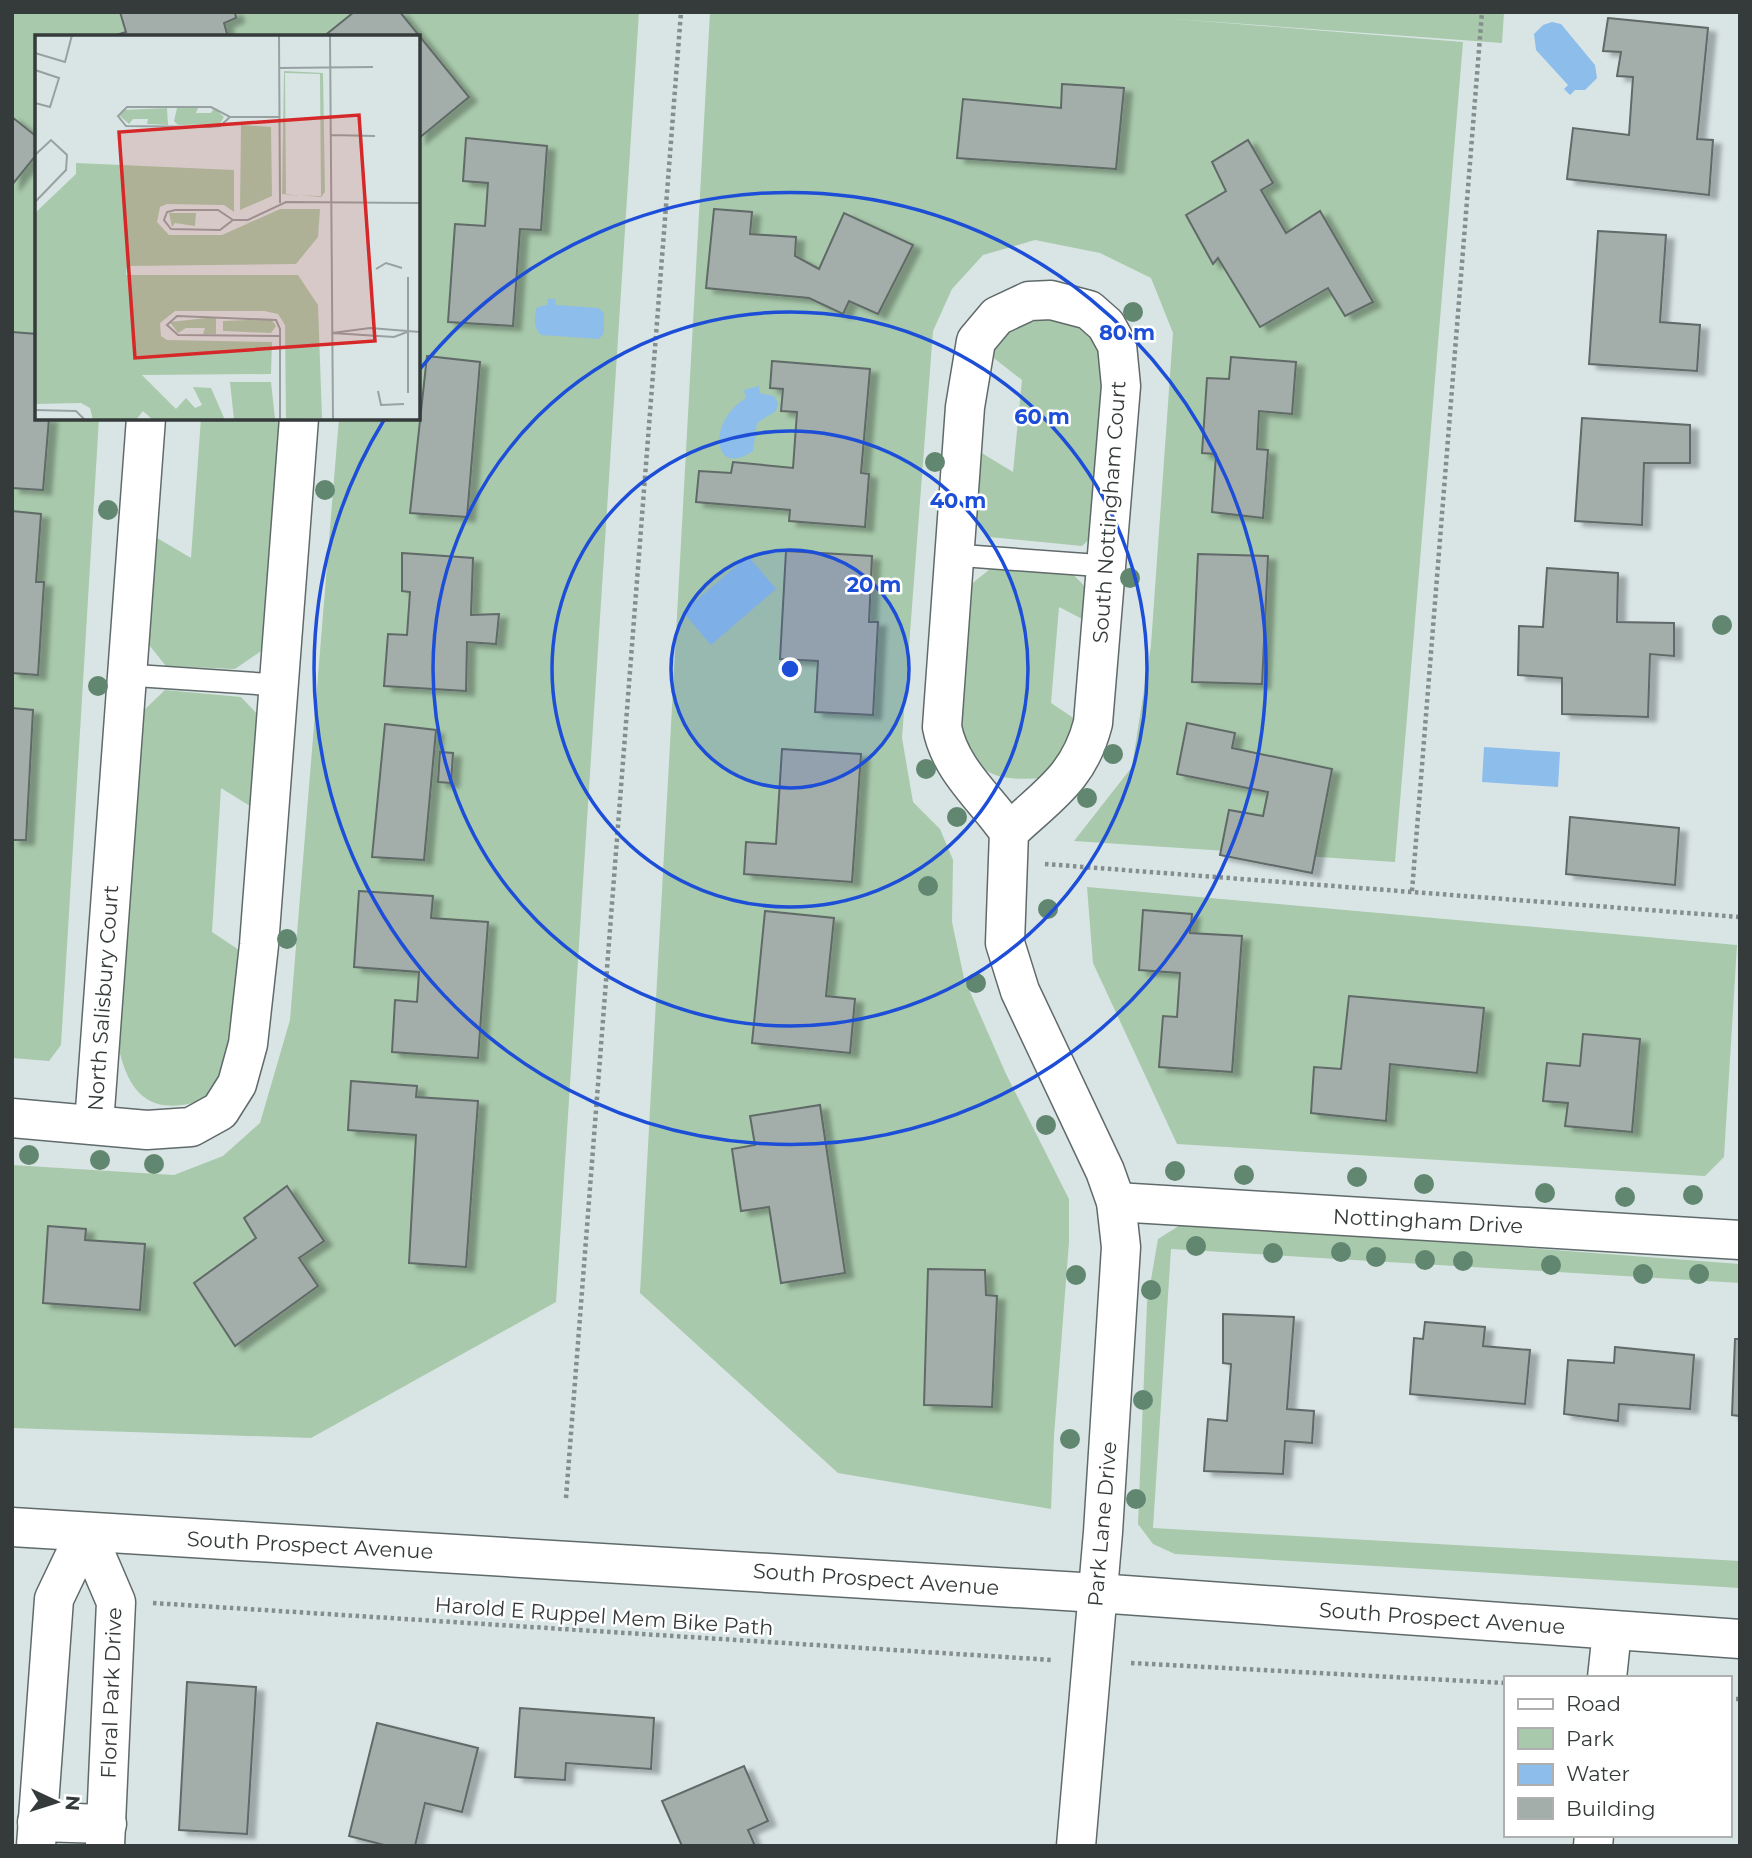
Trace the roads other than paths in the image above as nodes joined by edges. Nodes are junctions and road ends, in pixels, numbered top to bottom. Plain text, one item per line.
1 (146, 420) edge
2 (299, 420) edge
3 (955, 555) junction
4 (1105, 566) junction
5 (128, 675) junction
6 (277, 685) junction
7 (1009, 832) junction
8 (12, 1118) edge
9 (94, 1124) junction
10 (1116, 1202) junction
11 (1740, 1240) edge
12 (12, 1527) edge
13 (86, 1532) junction
14 (1097, 1593) junction
15 (1612, 1631) junction
16 (1740, 1639) edge
17 (1607, 1676) edge
18 (37, 1834) edge
19 (106, 1835) edge
20 (1076, 1846) edge

1 - 5 street, North Salisbury Court
2 - 6 street, North Salisbury Court
3 - 4 lane
3 - 4 street, South Nottingham Court
3 - 7 street, South Nottingham Court
4 - 7 street, South Nottingham Court
5 - 6 lane
5 - 9 street, North Salisbury Court
6 - 9 street, North Salisbury Court
7 - 10 street
8 - 9 street
10 - 11 street, Nottingham Drive
10 - 14 street, Park Lane Drive
12 - 13 street, South Prospect Avenue
13 - 14 street, South Prospect Avenue
13 - 18 street, Floral Park Drive
13 - 19 street, Floral Park Drive
14 - 15 street, South Prospect Avenue
14 - 20 street, Park Lane Drive
15 - 16 street, South Prospect Avenue
15 - 17 street
18 - 19 street, Floral Park Drive

